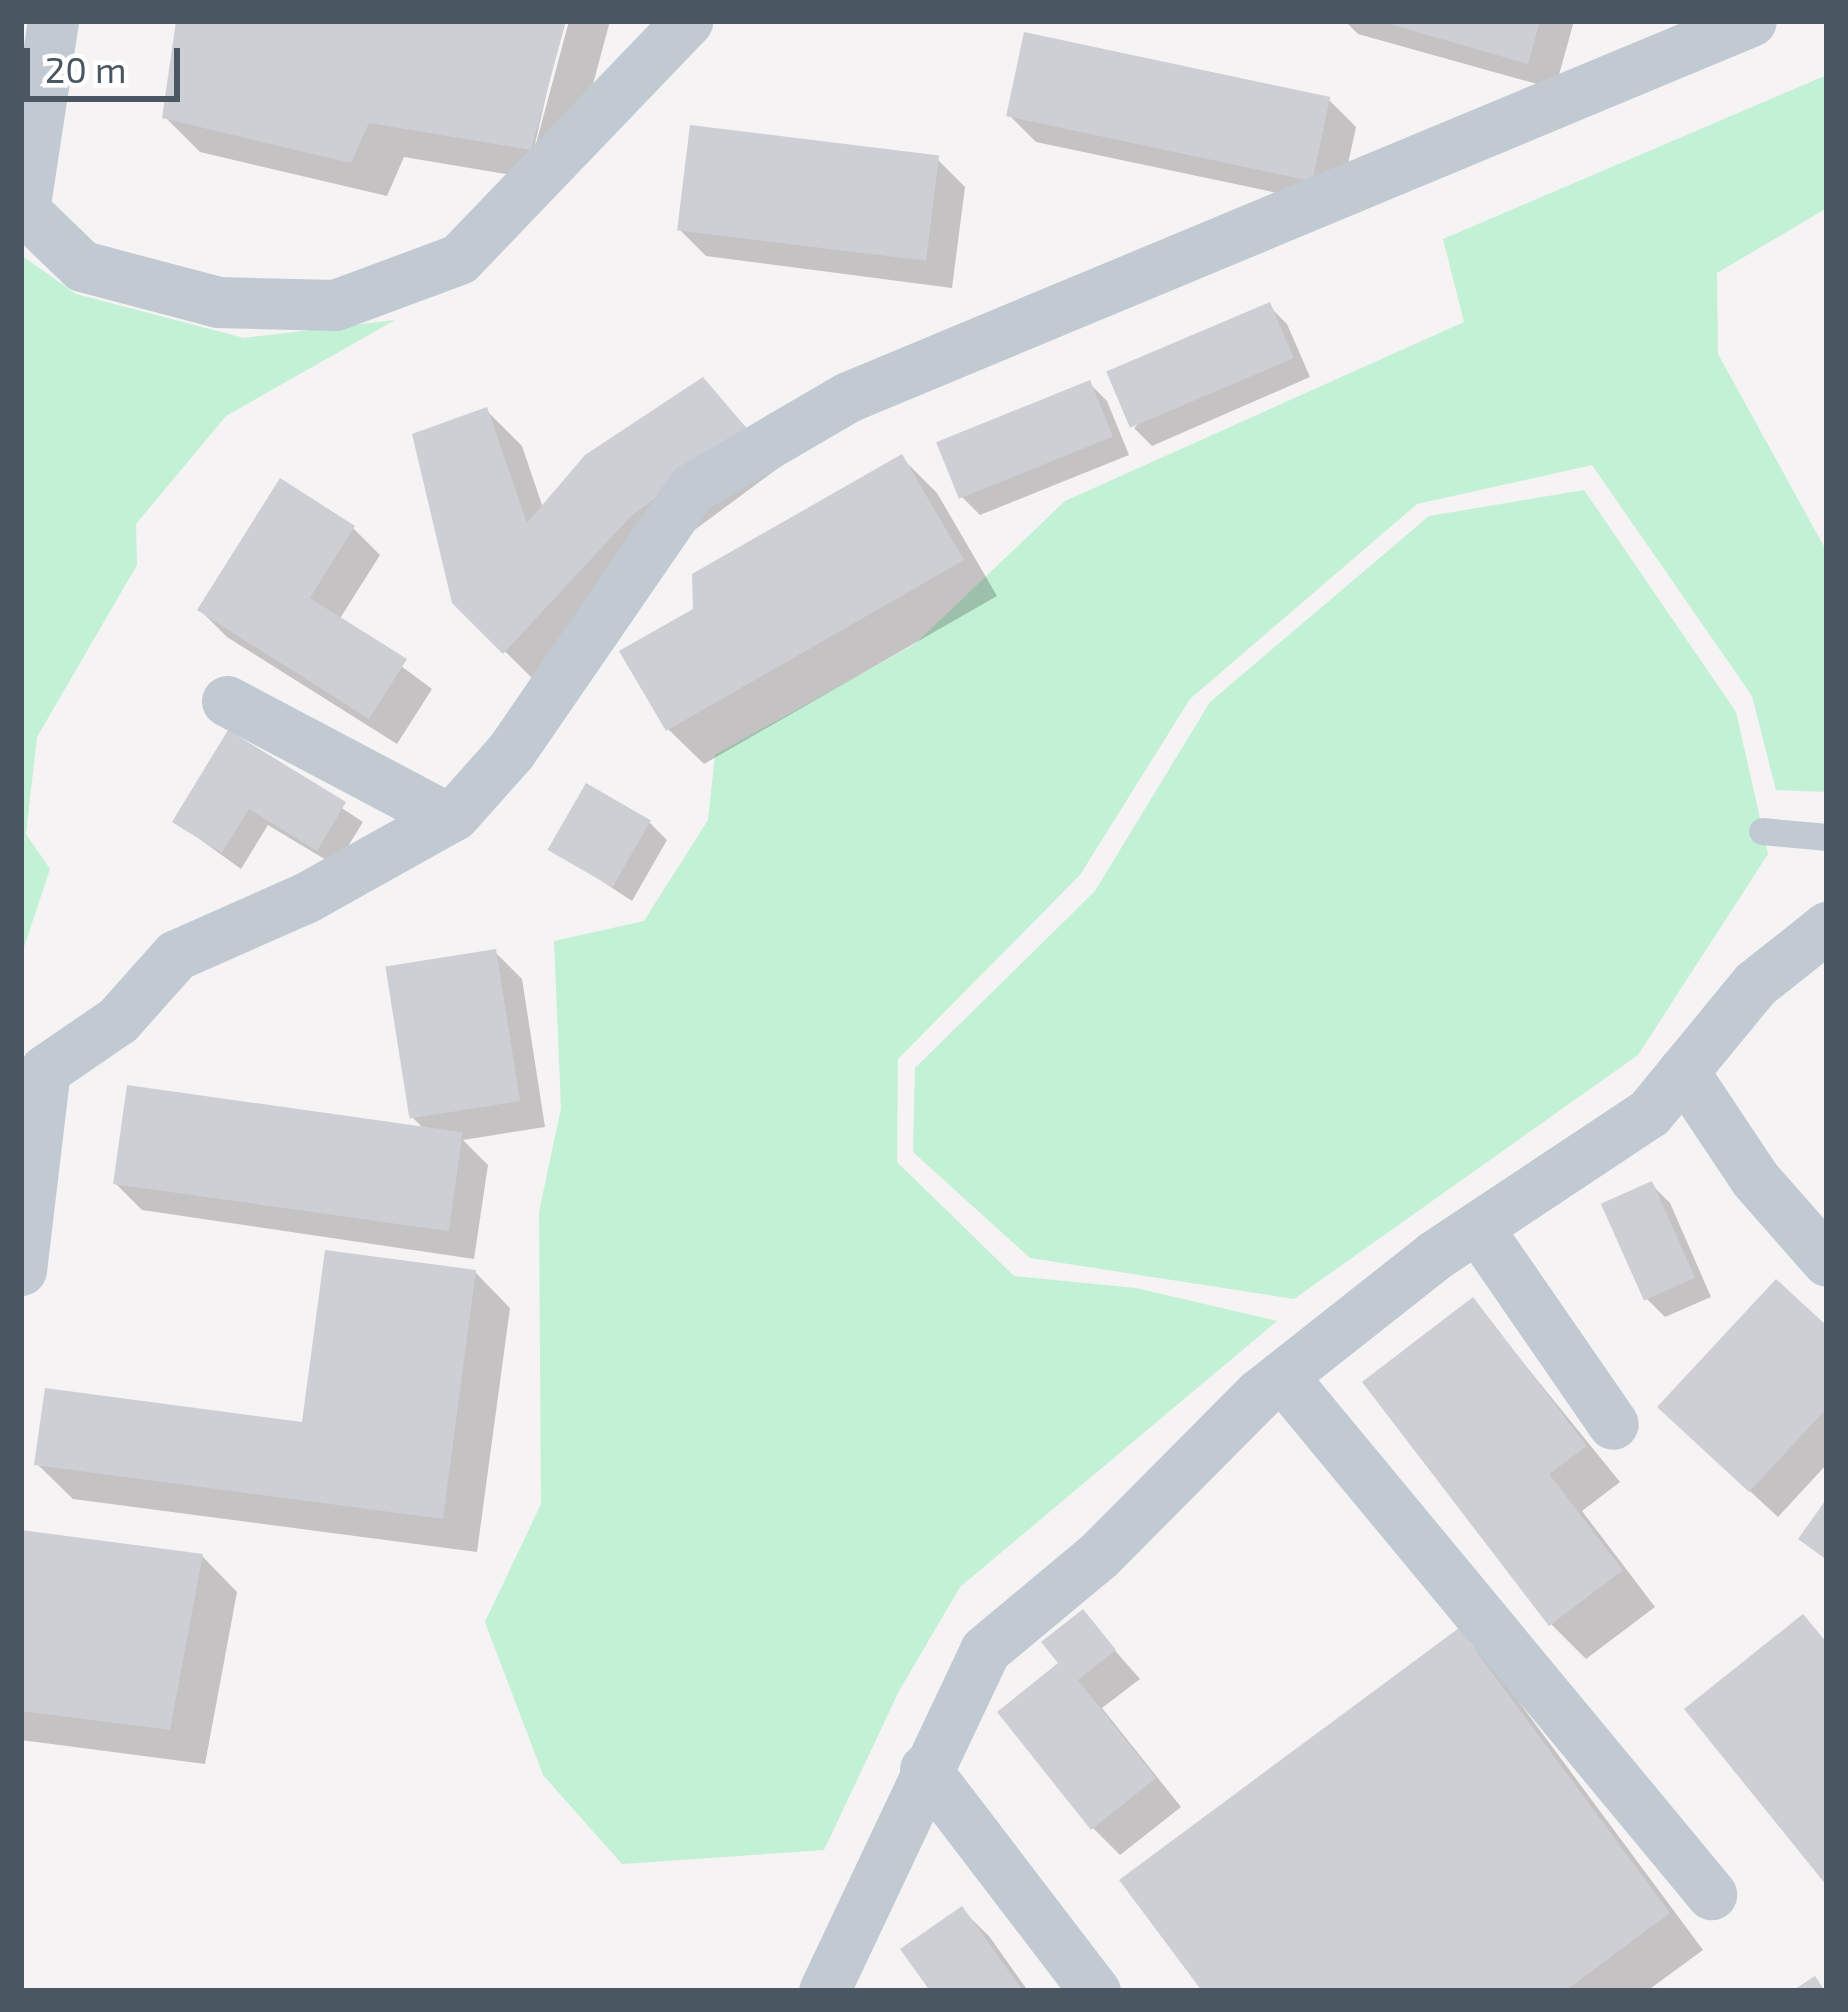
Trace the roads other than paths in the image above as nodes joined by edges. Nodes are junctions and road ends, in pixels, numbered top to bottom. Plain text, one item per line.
1 (53, 21) edge
2 (687, 21) edge
3 (1751, 21) edge
4 (227, 701) dead end
5 (448, 818) junction
6 (1762, 831) dead end
7 (1827, 837) edge
8 (1827, 927) edge
9 (1683, 1071) junction
10 (1477, 1227) junction
11 (1827, 1261) edge
12 (21, 1270) edge
13 (1282, 1376) junction
14 (1613, 1424) dead end
15 (925, 1769) junction
16 (1712, 1894) dead end
17 (824, 1991) edge
18 (1094, 1991) edge

1 - 2 street
3 - 5 street
4 - 5 street
5 - 12 street
6 - 7 lane
8 - 9 street
9 - 10 street
9 - 11 street
10 - 13 street
10 - 14 street
13 - 15 street
13 - 16 street
15 - 17 street
15 - 18 street

